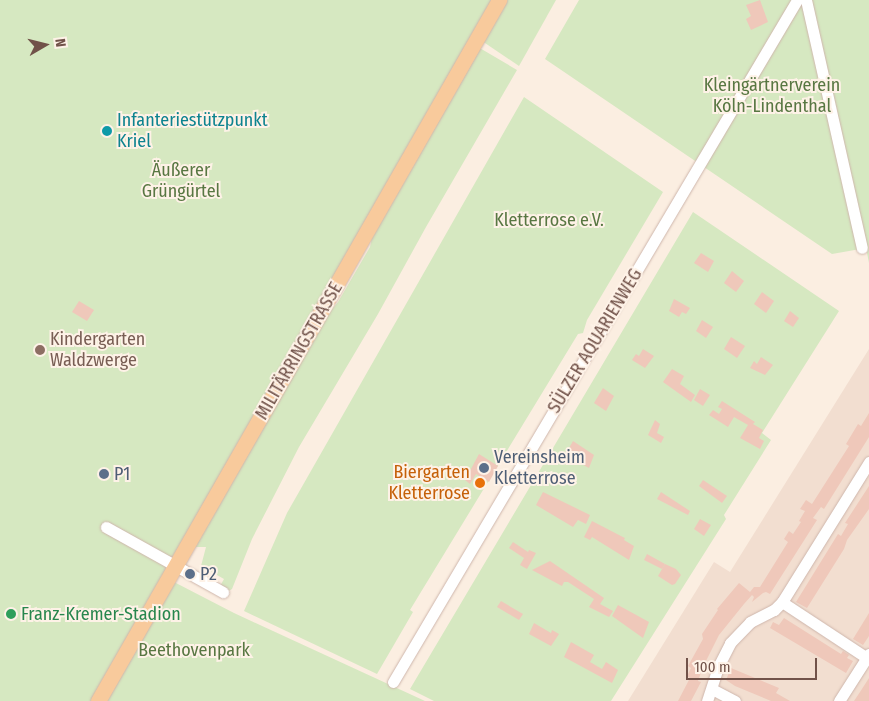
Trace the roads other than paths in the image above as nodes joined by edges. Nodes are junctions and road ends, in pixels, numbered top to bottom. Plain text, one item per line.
1 (499, 0) edge
2 (797, 0) edge
3 (806, 0) edge
4 (862, 248) dead end
5 (869, 462) edge
6 (106, 527) dead end
7 (176, 566) junction
8 (223, 592) dead end
9 (782, 602) junction
10 (868, 656) edge
11 (393, 682) dead end
12 (712, 689) junction
13 (98, 701) edge
14 (707, 701) edge
15 (735, 701) edge
16 (839, 701) edge

1 - 7 main road, MILITÄRRINGSTRASSE
2 - 11 street, SÜLZER AQUARIENWEG
3 - 4 street
5 - 9 street
6 - 7 street
7 - 8 street
7 - 13 main road, MILITÄRRINGSTRASSE
9 - 10 street
9 - 12 street
10 - 16 street
12 - 14 street
12 - 15 street

